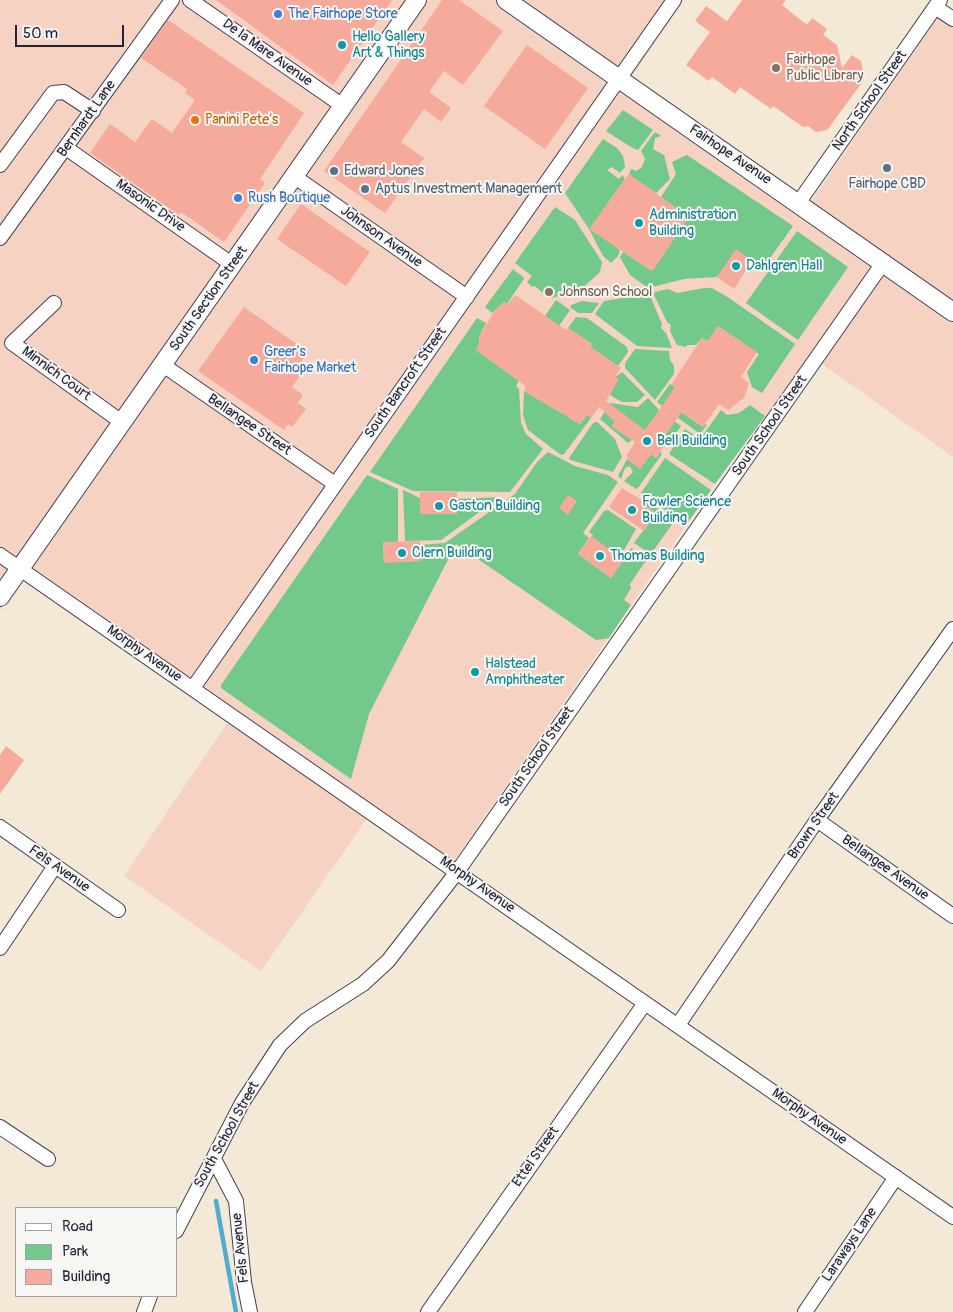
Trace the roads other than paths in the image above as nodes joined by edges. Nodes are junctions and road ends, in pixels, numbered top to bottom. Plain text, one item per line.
1 (172, 0) edge
2 (190, 0) edge
3 (417, 0) edge
4 (506, 0) edge
5 (674, 0) edge
6 (938, 3) edge
7 (953, 19) edge
8 (619, 79) junction
9 (343, 106) junction
10 (93, 111) junction
11 (66, 148) junction
12 (0, 165) edge
13 (295, 177) junction
14 (799, 202) junction
15 (1, 238) edge
16 (883, 263) junction
17 (233, 265) junction
18 (467, 297) junction
19 (54, 303) dead end
20 (953, 312) edge
21 (163, 366) junction
22 (122, 423) junction
23 (335, 484) junction
24 (0, 555) edge
25 (20, 569) junction
26 (0, 597) edge
27 (953, 630) edge
28 (193, 688) junction
29 (817, 820) junction
30 (0, 827) edge
31 (54, 866) junction
32 (457, 872) junction
33 (118, 910) dead end
34 (953, 916) edge
35 (0, 948) edge
36 (644, 1003) junction
37 (678, 1025) junction
38 (0, 1127) edge
39 (214, 1159) junction
40 (48, 1160) dead end
41 (896, 1178) junction
42 (953, 1217) edge
43 (178, 1227) edge
44 (150, 1297) edge
45 (144, 1312) edge
46 (250, 1312) edge
47 (428, 1312) edge
48 (804, 1312) edge

1 - 10 street, Bernhardt Lane
2 - 9 street, De la Mare Avenue
3 - 9 street, South Section Street
4 - 8 street, Fairhope Avenue
5 - 8 street, South Bancroft Street
6 - 7 street
6 - 14 street, North School Street
8 - 14 street, Fairhope Avenue
8 - 18 street, South Bancroft Street
9 - 13 street, South Section Street
10 - 11 street, Bernhardt Lane
10 - 12 street
11 - 15 street, Bernhardt Lane
11 - 17 street, Masonic Drive
13 - 17 street, South Section Street
13 - 18 street, Johnson Avenue
14 - 16 street, Fairhope Avenue
16 - 20 street, Fairhope Avenue
16 - 32 street, South School Street
17 - 21 street, South Section Street
18 - 23 street, South Bancroft Street
19 - 22 street, Minnich Court
21 - 22 street, South Section Street
21 - 23 street, Bellangee Street
22 - 25 street, South Section Street
23 - 28 street, South Bancroft Street
24 - 25 street, Morphy Avenue
25 - 26 street, South Section Street
25 - 28 street, Morphy Avenue
27 - 29 street, Brown Street
28 - 32 street, Morphy Avenue
29 - 34 street, Bellangee Avenue
29 - 37 street, Brown Street
30 - 31 street, Fels Avenue
31 - 33 street, Fels Avenue
31 - 35 street
32 - 36 street, Morphy Avenue
32 - 39 street, South School Street
36 - 37 street, Morphy Avenue
36 - 47 street, Ettel Street
37 - 41 street, Morphy Avenue
38 - 40 street
39 - 43 street, South School Street
39 - 46 street, Fels Avenue
41 - 42 street, Morphy Avenue
41 - 48 street, Laraways Lane
44 - 45 street

